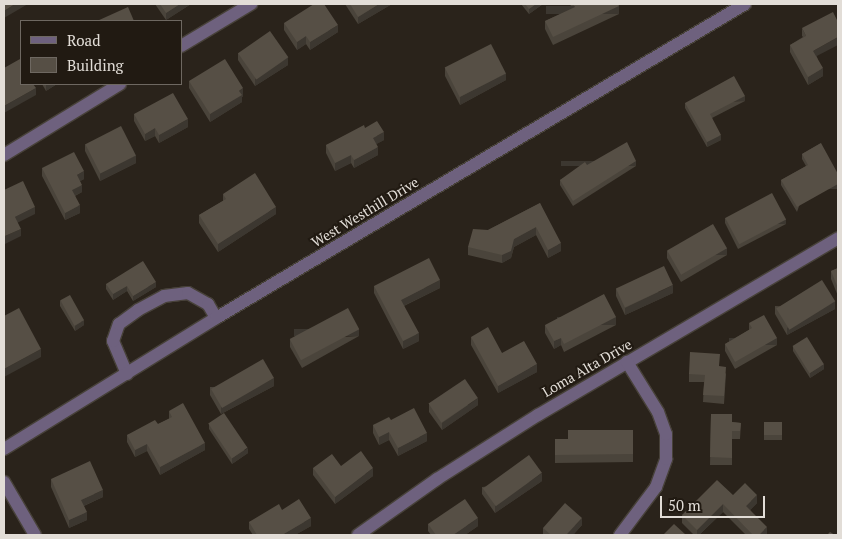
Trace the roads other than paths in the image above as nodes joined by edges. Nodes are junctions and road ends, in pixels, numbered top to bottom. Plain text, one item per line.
1 (251, 4) edge
2 (745, 4) edge
3 (182, 45) edge
4 (118, 85) edge
5 (4, 155) edge
6 (838, 238) edge
7 (216, 318) junction
8 (627, 362) junction
9 (127, 374) junction
10 (4, 449) edge
11 (4, 482) edge
12 (35, 535) edge
13 (358, 535) edge
14 (620, 535) edge

1 - 3 street
2 - 7 street, West Westhill Drive
4 - 5 street
6 - 8 street, Loma Alta Drive
7 - 9 street, West Westhill Drive
7 - 9 street
8 - 13 street, Loma Alta Drive
8 - 14 street
9 - 10 street, West Westhill Drive
11 - 12 street

